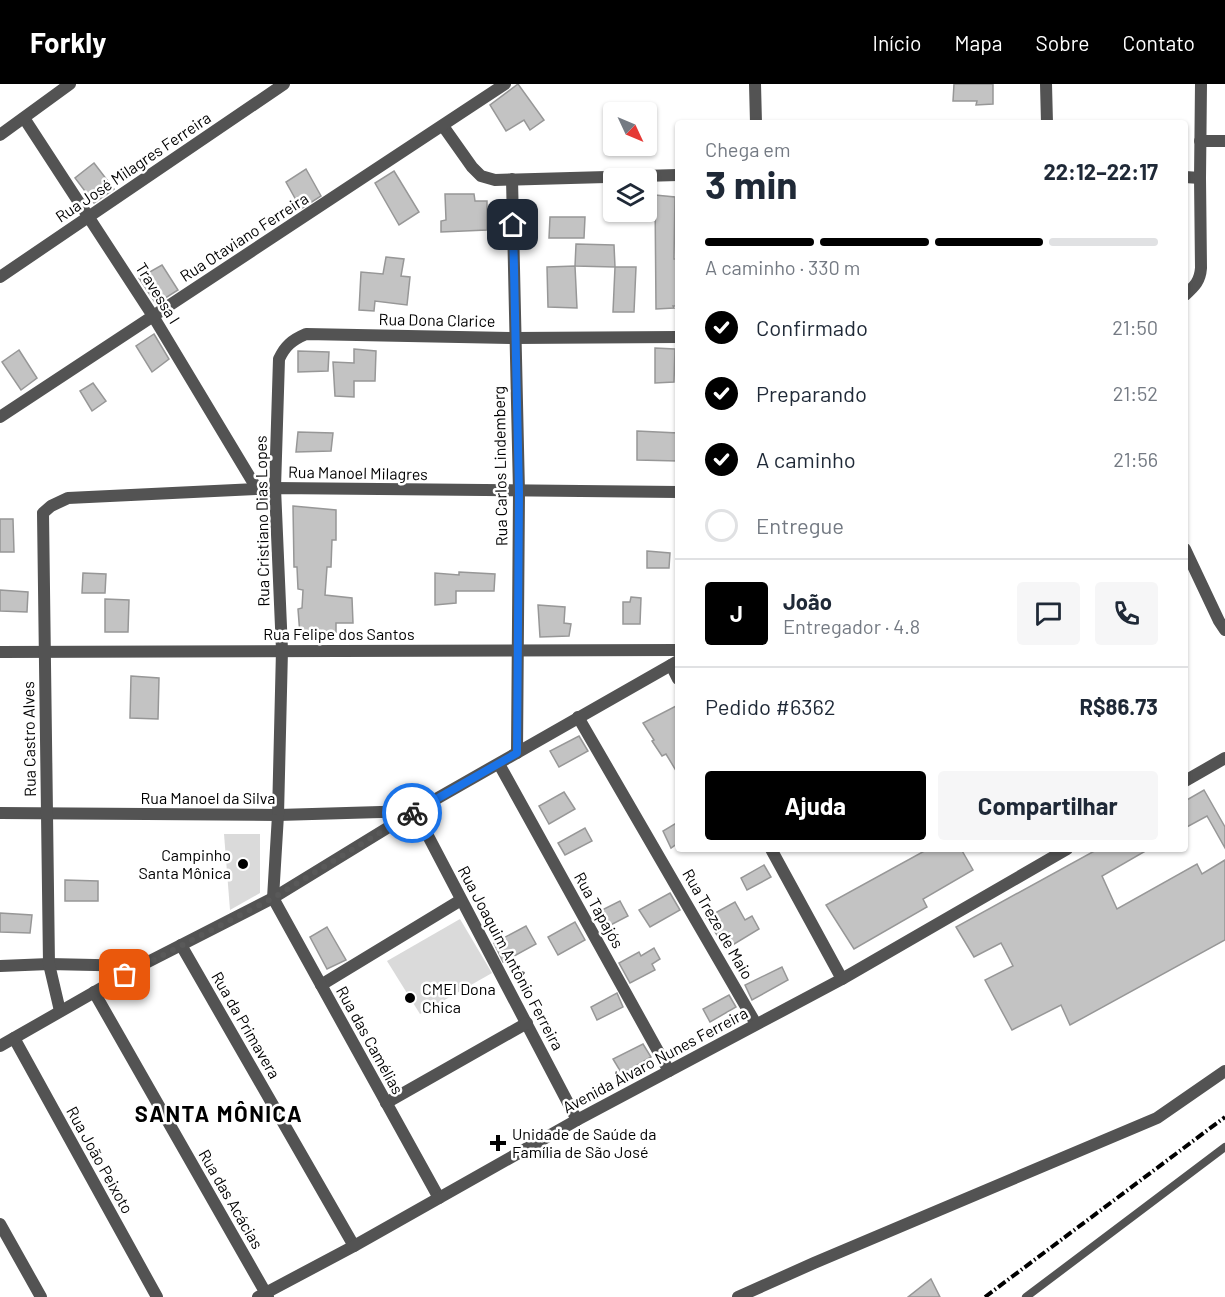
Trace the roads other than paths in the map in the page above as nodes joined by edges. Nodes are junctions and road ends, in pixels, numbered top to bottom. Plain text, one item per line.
1 (70, 84) edge
2 (284, 84) edge
3 (505, 84) edge
4 (756, 84) edge
5 (1046, 84) edge
6 (1202, 84) edge
7 (24, 118) junction
8 (756, 120) edge
9 (1047, 120) edge
10 (443, 126) junction
11 (0, 135) edge
12 (1200, 141) junction
13 (1225, 141) edge
14 (675, 176) edge
15 (1188, 177) edge
16 (1200, 178) junction
17 (512, 179) junction
18 (90, 217) junction
19 (0, 277) edge
20 (1188, 293) edge
21 (153, 316) junction
22 (675, 337) edge
23 (514, 338) junction
24 (279, 360) joint
25 (0, 417) edge
26 (275, 488) junction
27 (257, 489) junction
28 (519, 492) junction
29 (675, 492) edge
30 (43, 513) joint
31 (1188, 555) edge
32 (1225, 630) edge
33 (282, 650) junction
34 (675, 650) edge
35 (517, 651) junction
36 (0, 652) edge
37 (44, 652) junction
38 (674, 663) edge
39 (578, 717) junction
40 (517, 753) junction
41 (1225, 758) edge
42 (499, 764) junction
43 (1188, 779) edge
44 (415, 811) junction
45 (0, 813) edge
46 (46, 813) junction
47 (278, 815) junction
48 (773, 852) edge
49 (1062, 852) edge
50 (273, 898) junction
51 (461, 900) junction
52 (181, 945) junction
53 (50, 964) junction
54 (0, 966) edge
55 (140, 966) junction
56 (842, 979) junction
57 (321, 985) junction
58 (94, 992) junction
59 (60, 1011) junction
60 (527, 1023) junction
61 (756, 1024) junction
62 (14, 1038) junction
63 (0, 1046) edge
64 (669, 1071) junction
65 (1225, 1071) edge
66 (386, 1103) junction
67 (577, 1120) junction
68 (1225, 1147) edge
69 (439, 1198) junction
70 (0, 1224) edge
71 (354, 1246) junction
72 (264, 1296) edge
73 (41, 1297) edge
74 (158, 1297) edge
75 (738, 1297) edge
76 (1026, 1297) edge

1 - 7 street
2 - 18 street, Rua José Milagres Ferreira
3 - 10 street, Rua Otaviano Ferreira
4 - 8 street
5 - 9 street
6 - 12 street
7 - 11 street
7 - 18 street, Travessa I
10 - 17 street
10 - 21 street, Rua Otaviano Ferreira
12 - 13 street
12 - 16 street
14 - 17 street
15 - 16 street
16 - 20 street
17 - 23 street, Rua Carlos Lindemberg
18 - 19 street, Rua José Milagres Ferreira
18 - 21 street, Travessa I
21 - 25 street, Rua Otaviano Ferreira
21 - 27 street, Travessa I
22 - 23 street, Rua Dona Clarice
23 - 24 street, Rua Dona Clarice
23 - 28 street, Rua Carlos Lindemberg
24 - 26 street, Rua Cristiano Dias Lopes
26 - 27 street, Rua Manoel Milagres
26 - 28 street, Rua Manoel Milagres
26 - 33 street, Rua Cristiano Dias Lopes
27 - 30 street, Rua Manoel Milagres
28 - 29 street, Rua Manoel Milagres
28 - 35 street, Rua Carlos Lindemberg
30 - 37 street, Rua Castro Alves
31 - 32 street
33 - 35 street, Rua Felipe dos Santos
33 - 37 street, Rua Felipe dos Santos
33 - 47 street, Rua Cristiano Dias Lopes
34 - 35 street, Rua Felipe dos Santos
35 - 40 street, Rua Carlos Lindemberg
36 - 37 street, Rua Felipe dos Santos
37 - 46 street, Rua Castro Alves
38 - 39 street
39 - 40 street
39 - 61 street, Rua Treze de Maio
40 - 42 street
41 - 43 street
42 - 44 street
42 - 64 street, Rua Tapajós
44 - 47 street, Rua Manoel da Silva
44 - 50 street
44 - 51 street, Rua Joaquim Antônio Ferreira
45 - 46 street, Rua Manoel da Silva
46 - 47 street, Rua Manoel da Silva
46 - 53 street, Rua Castro Alves
47 - 50 street, Rua Cristiano Dias Lopes
48 - 56 street
49 - 56 street, Avenida Álvaro Nunes Ferreira
50 - 52 street
50 - 57 street, Rua das Camélias
51 - 57 street
51 - 60 street, Rua Joaquim Antônio Ferreira
52 - 55 street
52 - 71 street, Rua da Primavera
53 - 54 street
53 - 55 street
53 - 59 street, Rua Castro Alves
55 - 58 street
56 - 61 street, Avenida Álvaro Nunes Ferreira
57 - 66 street, Rua das Camélias
58 - 59 street
58 - 72 street, Rua das Acácias
59 - 62 street
60 - 66 street
60 - 67 street, Rua Joaquim Antônio Ferreira
61 - 64 street, Avenida Álvaro Nunes Ferreira
62 - 63 street
62 - 74 street, Rua João Peixoto
64 - 67 street, Avenida Álvaro Nunes Ferreira
65 - 75 street
66 - 69 street, Rua das Camélias
67 - 69 street, Avenida Álvaro Nunes Ferreira
68 - 76 lane
69 - 71 street, Avenida Álvaro Nunes Ferreira
70 - 73 street
71 - 72 street, Avenida Álvaro Nunes Ferreira

